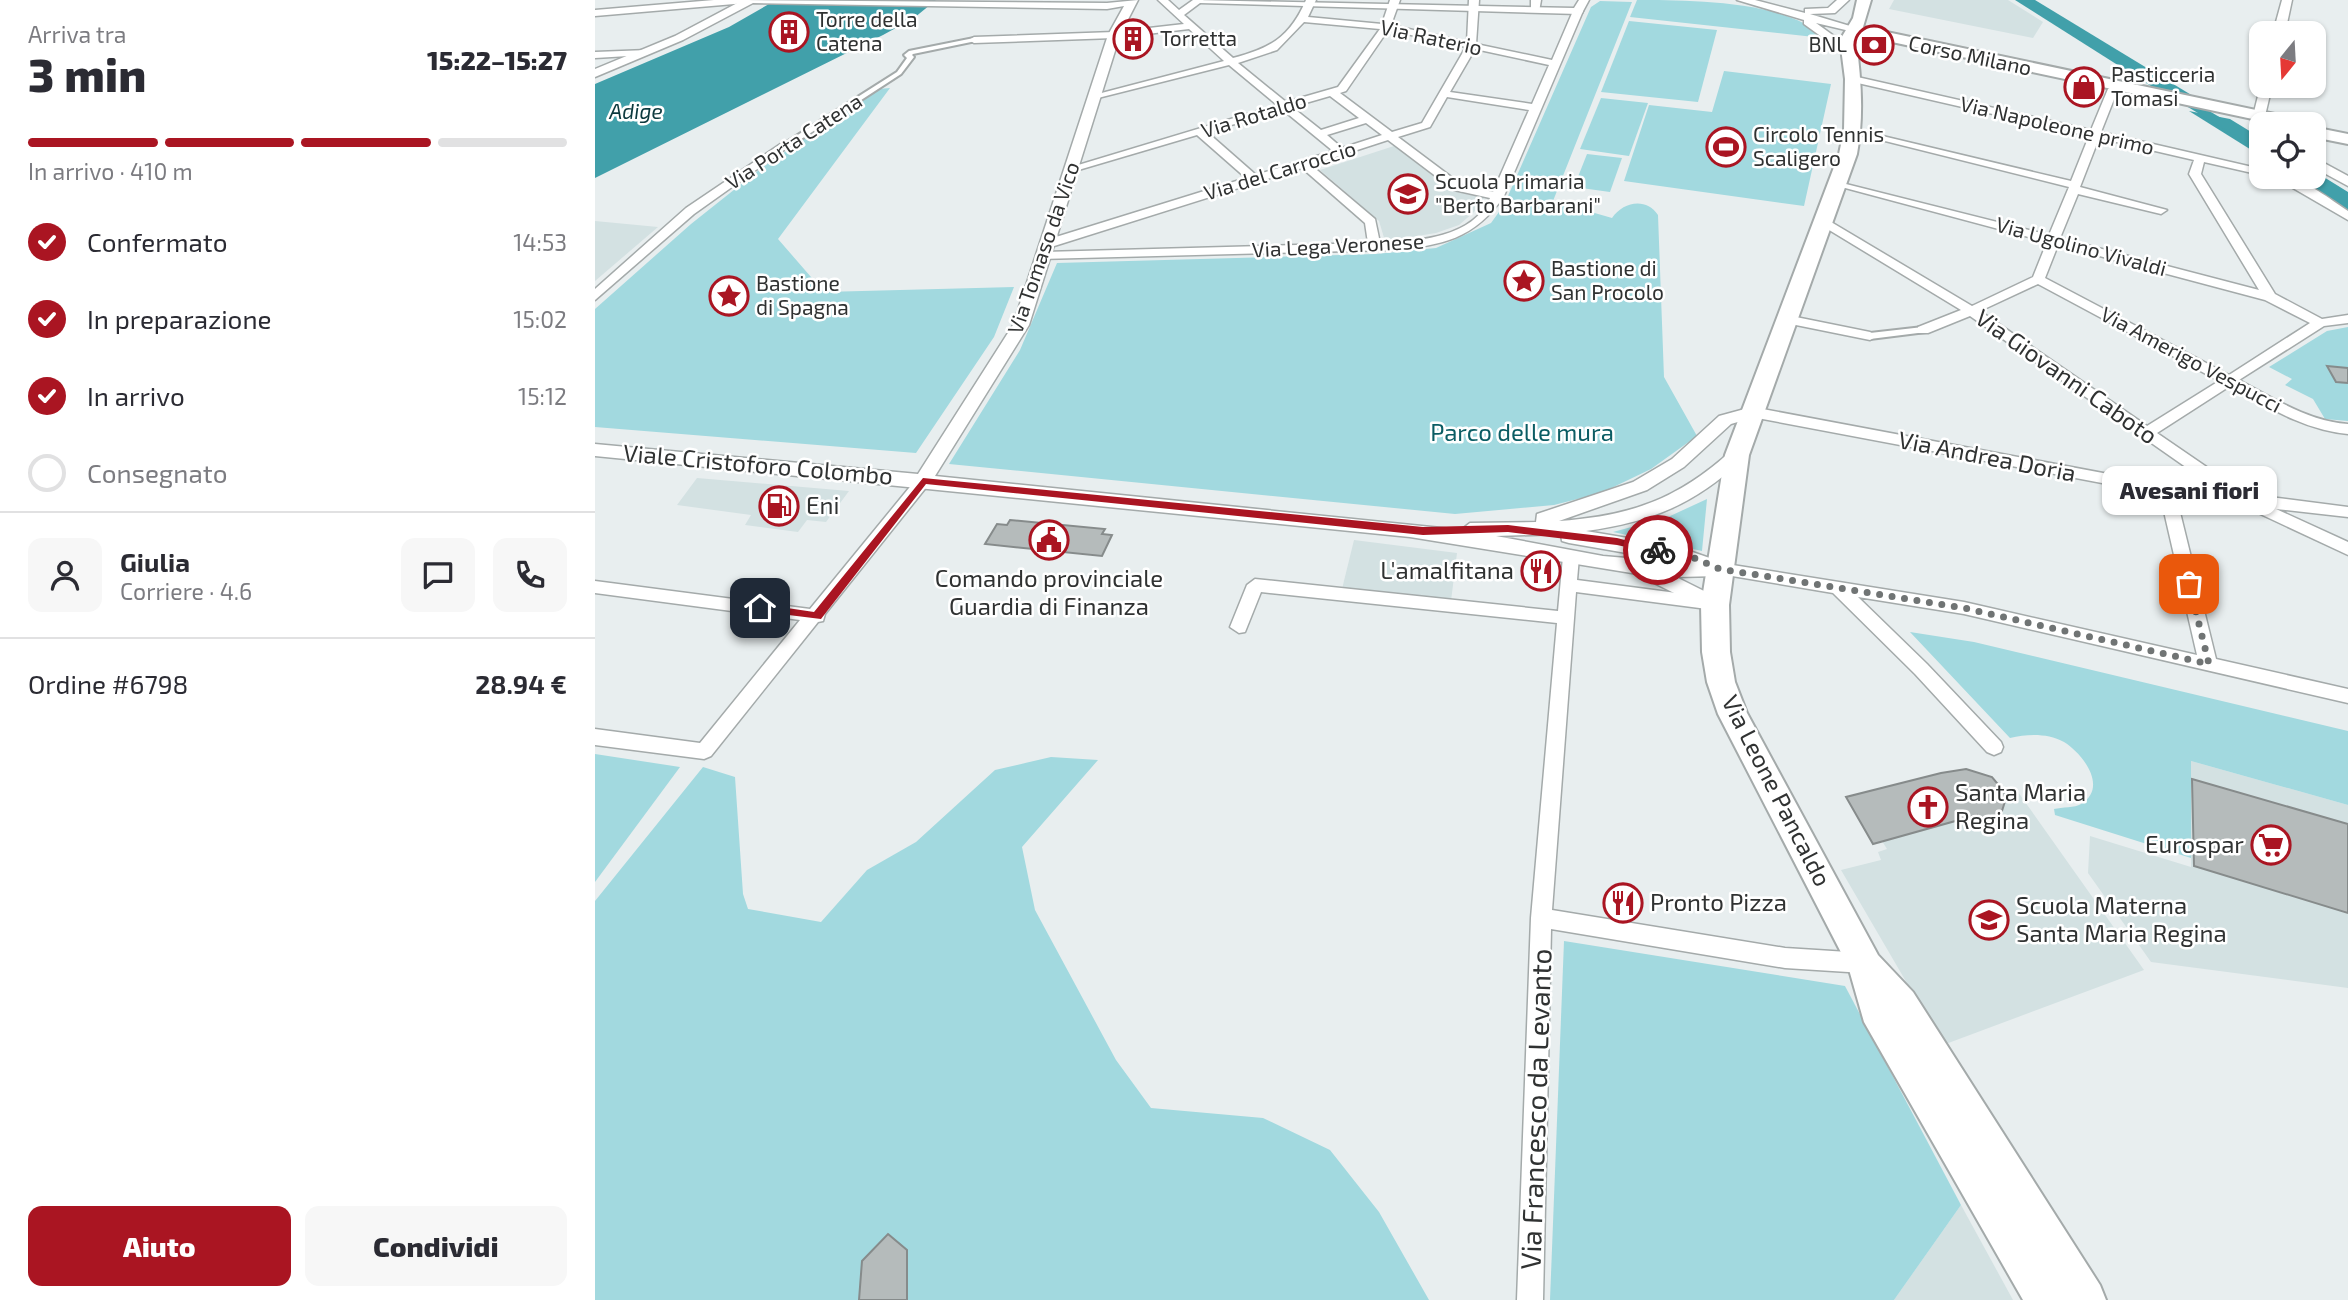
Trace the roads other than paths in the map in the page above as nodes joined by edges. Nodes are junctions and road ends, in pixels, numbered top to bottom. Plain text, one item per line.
1 (684, 0) edge
2 (1090, 0) edge
3 (1133, 0) edge
4 (1144, 0) edge
5 (1163, 0) edge
6 (1200, 0) edge
7 (1742, 0) edge
8 (1844, 0) edge
9 (1864, 0) edge
10 (2287, 0) edge
11 (753, 1) edge
12 (1310, 1) edge
13 (1394, 3) edge
14 (1582, 3) edge
15 (1474, 4) edge
16 (1536, 5) edge
17 (674, 6) junction
18 (1794, 11) junction
19 (595, 13) edge
20 (1178, 14) junction
21 (1304, 19) junction
22 (2282, 21) edge
23 (1190, 26) junction
24 (1386, 27) junction
25 (1114, 35) junction
26 (1851, 36) junction
27 (974, 40) joint
28 (1471, 47) junction
29 (645, 52) junction
30 (595, 55) edge
31 (1231, 62) junction
32 (1556, 64) junction
33 (595, 73) edge
34 (1853, 79) junction
35 (2085, 81) junction
36 (2113, 89) junction
37 (1333, 93) junction
38 (1445, 93) junction
39 (1094, 98) junction
40 (2165, 98) junction
41 (1287, 106) junction
42 (1537, 108) junction
43 (2249, 118) edge
44 (1368, 120) junction
45 (1853, 130) junction
46 (1200, 132) junction
47 (2326, 133) edge
48 (1320, 134) junction
49 (2094, 134) junction
50 (1391, 136) junction
51 (2348, 137) edge
52 (786, 145) joint
53 (1341, 152) junction
54 (2200, 159) junction
55 (1304, 164) junction
56 (1071, 169) junction
57 (2326, 169) edge
58 (2249, 170) edge
59 (1254, 179) junction
60 (2348, 182) edge
61 (1838, 183) junction
62 (2074, 187) junction
63 (2303, 189) edge
64 (1497, 196) junction
65 (2161, 210) dead end
66 (2348, 216) edge
67 (1822, 222) junction
68 (2053, 239) junction
69 (1375, 247) junction
70 (1046, 250) junction
71 (2038, 279) junction
72 (595, 296) edge
73 (2270, 297) junction
74 (1971, 311) junction
75 (2348, 318) edge
76 (1786, 319) junction
77 (2320, 323) junction
78 (1923, 330) joint
79 (1870, 336) joint
80 (2229, 381) junction
81 (1752, 412) junction
82 (2348, 429) edge
83 (2146, 433) junction
84 (595, 450) edge
85 (1737, 455) junction
86 (923, 481) junction
87 (2167, 490) junction
88 (2242, 499) junction
89 (2348, 512) edge
90 (1508, 528) junction
91 (1423, 531) junction
92 (2348, 549) edge
93 (1571, 556) junction
94 (1621, 564) junction
95 (1720, 569) junction
96 (1569, 585) junction
97 (595, 587) edge
98 (1838, 588) junction
99 (1715, 604) junction
100 (817, 616) junction
101 (1566, 618) junction
102 (1239, 627) dead end
103 (2209, 664) junction
104 (2348, 696) edge
105 (595, 737) edge
106 (1994, 747) dead end
107 (1541, 918) junction
108 (1864, 963) junction
109 (1530, 1300) edge
110 (2046, 1300) edge
111 (2085, 1300) edge

1 - 17 street
2 - 3 street
3 - 4 street
3 - 11 street
3 - 25 street, Via Tomaso da Vico
5 - 20 street
6 - 12 street
6 - 20 street
7 - 18 street
8 - 18 street
9 - 26 main road
10 - 22 street
11 - 17 street
11 - 29 street
12 - 13 street
12 - 21 street
13 - 15 street
13 - 24 street, Via Rotaldo
14 - 16 street
14 - 32 street, Via Lega Veronese
15 - 16 street
15 - 28 street
17 - 19 street
18 - 26 street
20 - 23 street
21 - 24 street, Via Raterio
21 - 31 street
23 - 25 street, Via Porta Catena
23 - 31 street
24 - 28 street, Via Raterio
24 - 37 street, Via Rotaldo
25 - 27 street, Via Porta Catena
25 - 39 street, Via Tomaso da Vico
26 - 34 main road, Viale Cristoforo Colombo
26 - 35 main road, Corso Milano
27 - 52 street, Via Porta Catena
28 - 32 street, Via Raterio
28 - 38 street, Via del Carroccio
29 - 30 street
29 - 33 street
31 - 39 street
31 - 41 street
32 - 42 street, Via Lega Veronese
34 - 45 main road, Viale Cristoforo Colombo
34 - 49 street, Via Napoleone primo
35 - 36 main road, Corso Milano
35 - 40 main road, Corso Milano
36 - 40 main road, Corso Milano
36 - 49 street
37 - 41 street, Via Rotaldo
37 - 44 street
38 - 42 street
38 - 50 street, Via del Carroccio
39 - 56 street, Via Tomaso da Vico
40 - 43 main road, Corso Milano
41 - 46 street, Via Rotaldo
41 - 48 street
42 - 64 street, Via Lega Veronese
44 - 48 street
44 - 50 street
45 - 61 main road, Viale Cristoforo Colombo
45 - 62 street
46 - 56 street, Via Rotaldo
46 - 59 street
47 - 51 main road
48 - 53 street
49 - 54 street, Via Napoleone primo
49 - 62 street
50 - 53 street, Via del Carroccio
50 - 64 street
52 - 72 street, Via Porta Catena
53 - 55 street, Via del Carroccio
54 - 58 street, Via Napoleone primo
54 - 73 street
55 - 59 street, Via del Carroccio
55 - 69 street
56 - 70 street, Via Tomaso da Vico
57 - 60 street
59 - 70 street, Via del Carroccio
61 - 67 main road, Viale Cristoforo Colombo
61 - 68 street, Via Ugolino Vivaldi
62 - 65 street
62 - 68 street
63 - 66 street
64 - 69 street, Via Lega Veronese
67 - 74 street, Via Giovanni Caboto
67 - 76 main road, Viale Cristoforo Colombo
68 - 71 street
68 - 73 street, Via Ugolino Vivaldi
69 - 70 street, Via Lega Veronese
70 - 86 street, Via Tomaso da Vico
71 - 74 street
71 - 80 street, Via Amerigo Vespucci
73 - 77 street, Via Ugolino Vivaldi
74 - 78 street
74 - 83 street, Via Giovanni Caboto
75 - 77 street
76 - 79 street
76 - 81 main road, Viale Cristoforo Colombo
77 - 80 street
78 - 79 street
80 - 82 street, Via Amerigo Vespucci
80 - 83 street
81 - 85 main road, Viale Cristoforo Colombo
81 - 87 street, Via Andrea Doria
81 - 90 street, Viale Cristoforo Colombo
83 - 88 street, Via Giovanni Caboto
84 - 86 street, Viale Cristoforo Colombo
85 - 90 street, Viale Cristoforo Colombo
85 - 95 main road, Viale Cristoforo Colombo
86 - 91 street, Viale Cristoforo Colombo
86 - 100 street
87 - 88 street, Via Andrea Doria
87 - 103 street
88 - 89 street, Via Andrea Doria
88 - 92 street, Via Giovanni Caboto
90 - 91 street, Viale Cristoforo Colombo
90 - 95 street, Viale Cristoforo Colombo
91 - 93 street, Viale Cristoforo Colombo
93 - 94 street, Viale Cristoforo Colombo
93 - 96 street, Via Francesco da Levanto
94 - 95 street, Viale Cristoforo Colombo
94 - 99 street, Viale Cristoforo Colombo
95 - 98 street
95 - 99 main road, Via Leone Pancaldo
96 - 99 street
96 - 101 street, Via Francesco da Levanto
97 - 100 street
98 - 103 street
98 - 106 street
99 - 108 main road, Via Leone Pancaldo
100 - 105 street
101 - 102 street
101 - 107 street, Via Francesco da Levanto
103 - 104 street
107 - 108 street, Via Francesco da Levanto
107 - 109 street, Via Francesco da Levanto
108 - 110 main road, Via Leone Pancaldo
108 - 111 main road, Via Leone Pancaldo

